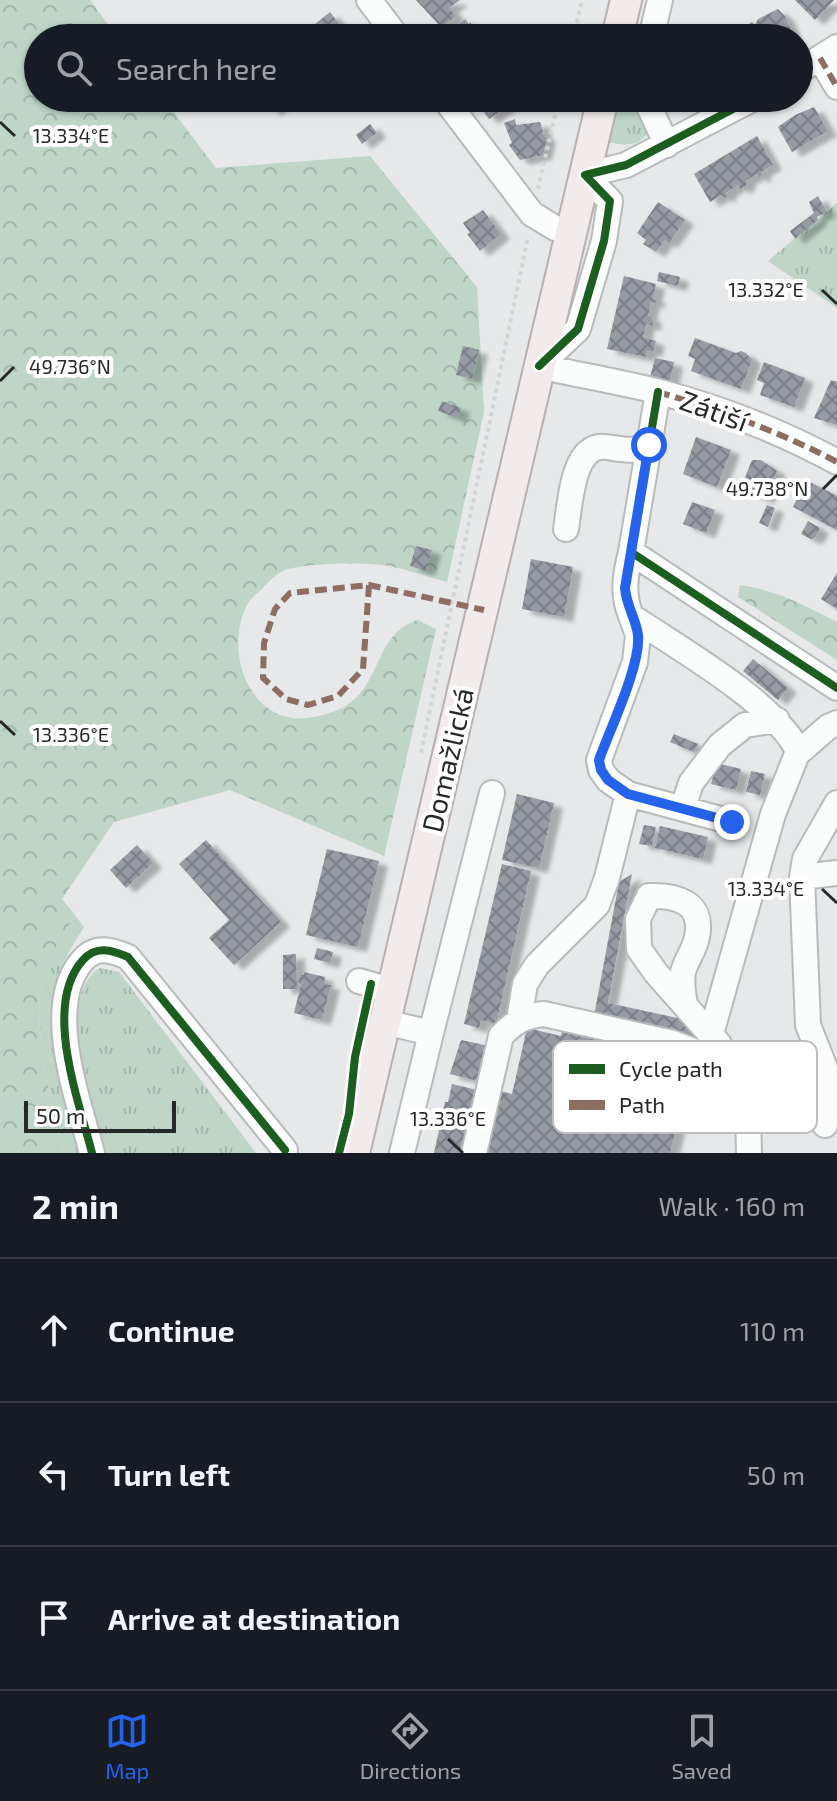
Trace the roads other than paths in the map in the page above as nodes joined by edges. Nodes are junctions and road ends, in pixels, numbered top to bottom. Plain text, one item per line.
1 (369, 0) edge
2 (626, 0) edge
3 (660, 0) edge
4 (387, 24) edge
5 (620, 24) edge
6 (654, 24) edge
7 (829, 52) edge
8 (837, 87) edge
9 (455, 112) edge
10 (600, 112) edge
11 (652, 112) edge
12 (728, 112) edge
13 (667, 145) junction
14 (585, 175) junction
15 (571, 231) junction
16 (539, 366) junction
17 (658, 392) junction
18 (649, 445) junction
19 (837, 462) edge
20 (566, 529) dead end
21 (631, 552) junction
22 (631, 616) junction
23 (837, 688) edge
24 (777, 720) junction
25 (837, 723) edge
26 (803, 749) junction
27 (492, 793) dead end
28 (628, 794) junction
29 (837, 803) edge
30 (683, 808) junction
31 (732, 822) dead end
32 (837, 873) edge
33 (802, 877) junction
34 (359, 981) dead end
35 (393, 991) junction
36 (685, 1004) dead end
37 (519, 1020) junction
38 (385, 1022) junction
39 (431, 1033) junction
40 (711, 1034) junction
41 (664, 1041) edge
42 (717, 1041) edge
43 (814, 1041) edge
44 (817, 1048) edge
45 (825, 1125) dead end
46 (748, 1133) edge
47 (285, 1150) dead end
48 (92, 1153) edge
49 (354, 1153) edge
50 (402, 1153) edge
51 (474, 1153) edge
52 (749, 1153) edge

1 - 4 street
2 - 5 main road
3 - 6 street
7 - 8 street
9 - 15 street
10 - 14 main road, Domažlická
11 - 13 street
12 - 13 street
13 - 14 street
14 - 15 main road, Domažlická
14 - 16 street
15 - 16 main road, Domažlická
16 - 17 street, Zátiší
16 - 35 main road, Domažlická
17 - 18 street
17 - 19 street, Zátiší
18 - 20 street
18 - 21 street
21 - 22 street
21 - 23 street
22 - 24 street
22 - 28 street
24 - 26 street
24 - 30 street
25 - 26 street
26 - 40 street
27 - 39 street
28 - 30 street
28 - 37 street
29 - 33 street
30 - 31 street
32 - 33 street
33 - 43 street
34 - 35 street
35 - 38 main road, Domažlická
36 - 40 street
37 - 41 street
37 - 51 street
38 - 39 street
38 - 49 main road, Domažlická
39 - 50 street
40 - 42 street
44 - 45 street
46 - 52 street
47 - 48 street

